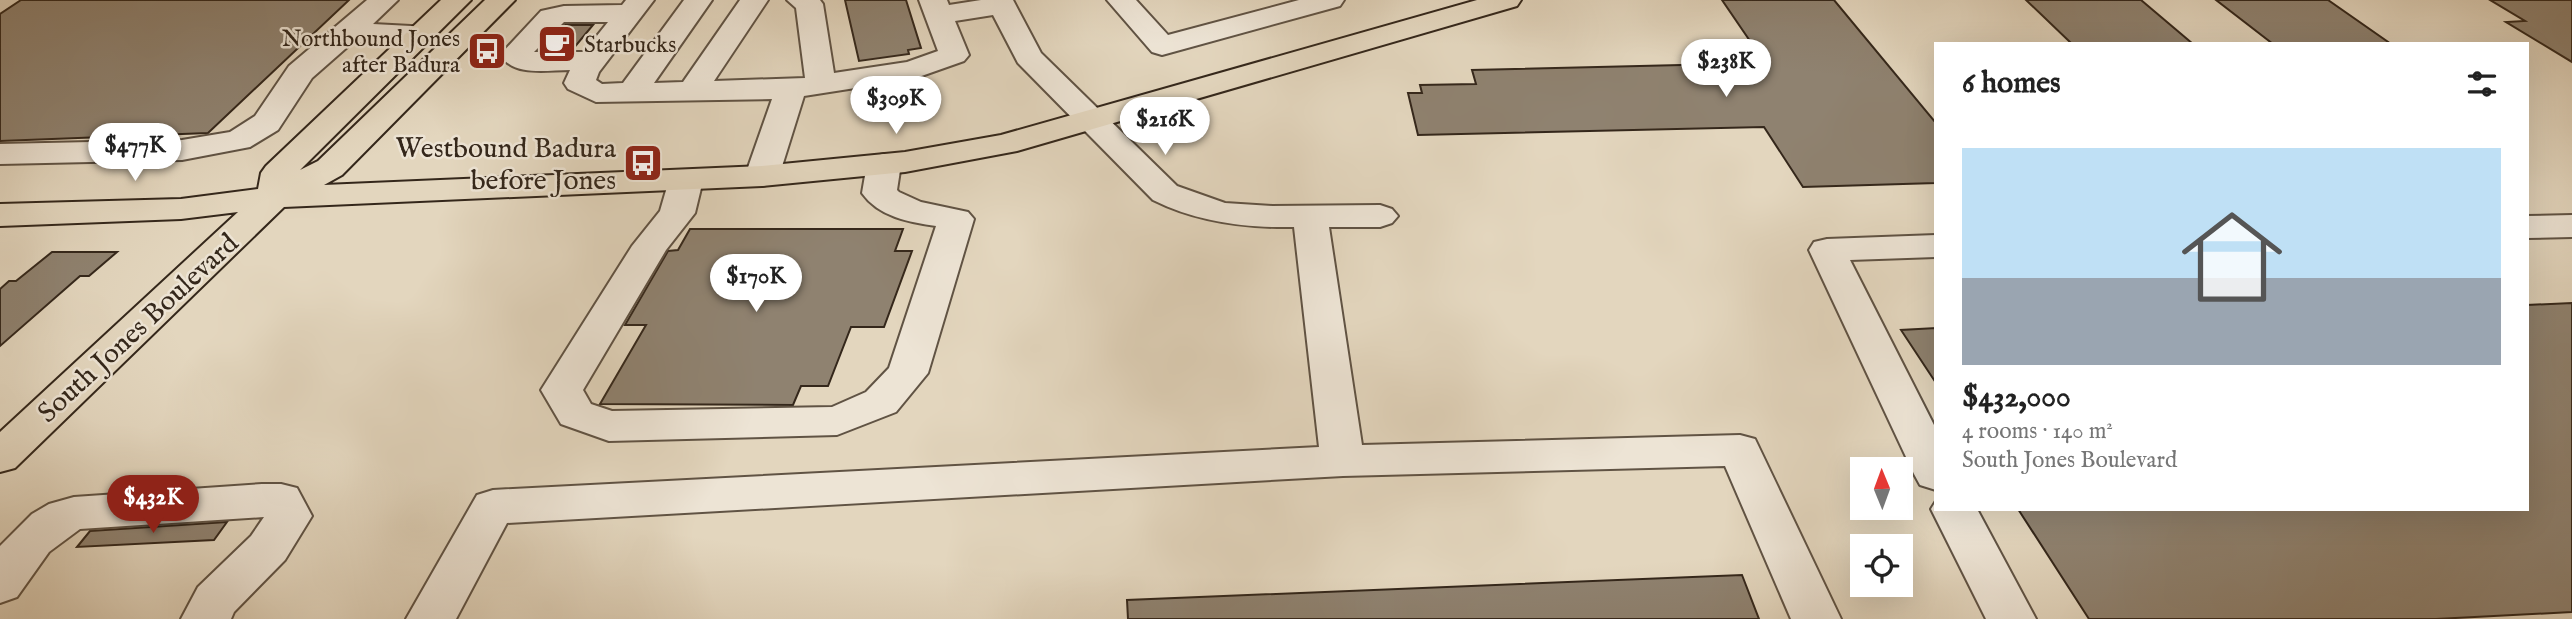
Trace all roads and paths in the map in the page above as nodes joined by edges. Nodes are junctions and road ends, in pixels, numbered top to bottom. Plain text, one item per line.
1 (384, 0) edge
2 (457, 0) edge
3 (501, 0) edge
4 (698, 0) edge
5 (754, 0) edge
6 (802, 0) edge
7 (1121, 0) edge
8 (1330, 0) edge
9 (1507, 0) edge
10 (1001, 2) edge
11 (635, 7) edge
12 (936, 8) edge
13 (344, 33) junction
14 (420, 33) junction
15 (592, 61) junction
16 (806, 87) junction
17 (692, 91) junction
18 (632, 92) junction
19 (1091, 121) junction
20 (0, 155) edge
21 (884, 164) junction
22 (762, 176) junction
23 (686, 180) junction
24 (274, 197) junction
25 (0, 215) edge
26 (1380, 216) dead end
27 (1310, 217) junction
28 (2572, 226) edge
29 (2529, 227) edge
30 (1934, 246) edge
31 (0, 457) edge
32 (1343, 461) junction
33 (1934, 470) edge
34 (1955, 511) edge
35 (0, 584) edge
36 (211, 609) edge
37 (431, 619) edge
38 (1816, 619) edge
39 (2011, 619) edge

1 - 13 street
2 - 14 main road, South Jones Boulevard
3 - 24 main road, South Jones Boulevard
4 - 18 street
5 - 17 street
6 - 16 street
7 - 8 street
9 - 19 main road
10 - 12 street
10 - 19 street
11 - 15 street
11 - 15 street
12 - 16 street
13 - 14 street
13 - 20 street
14 - 24 main road, South Jones Boulevard
15 - 18 street
16 - 17 street
16 - 22 street
17 - 18 street
19 - 21 main road
19 - 27 street
21 - 22 main road
21 - 23 street
22 - 23 main road
23 - 24 main road
24 - 25 main road
24 - 31 main road, South Jones Boulevard
26 - 27 street
27 - 32 street
28 - 29 street
30 - 33 street
32 - 37 street
32 - 38 street
34 - 39 street
35 - 36 street

